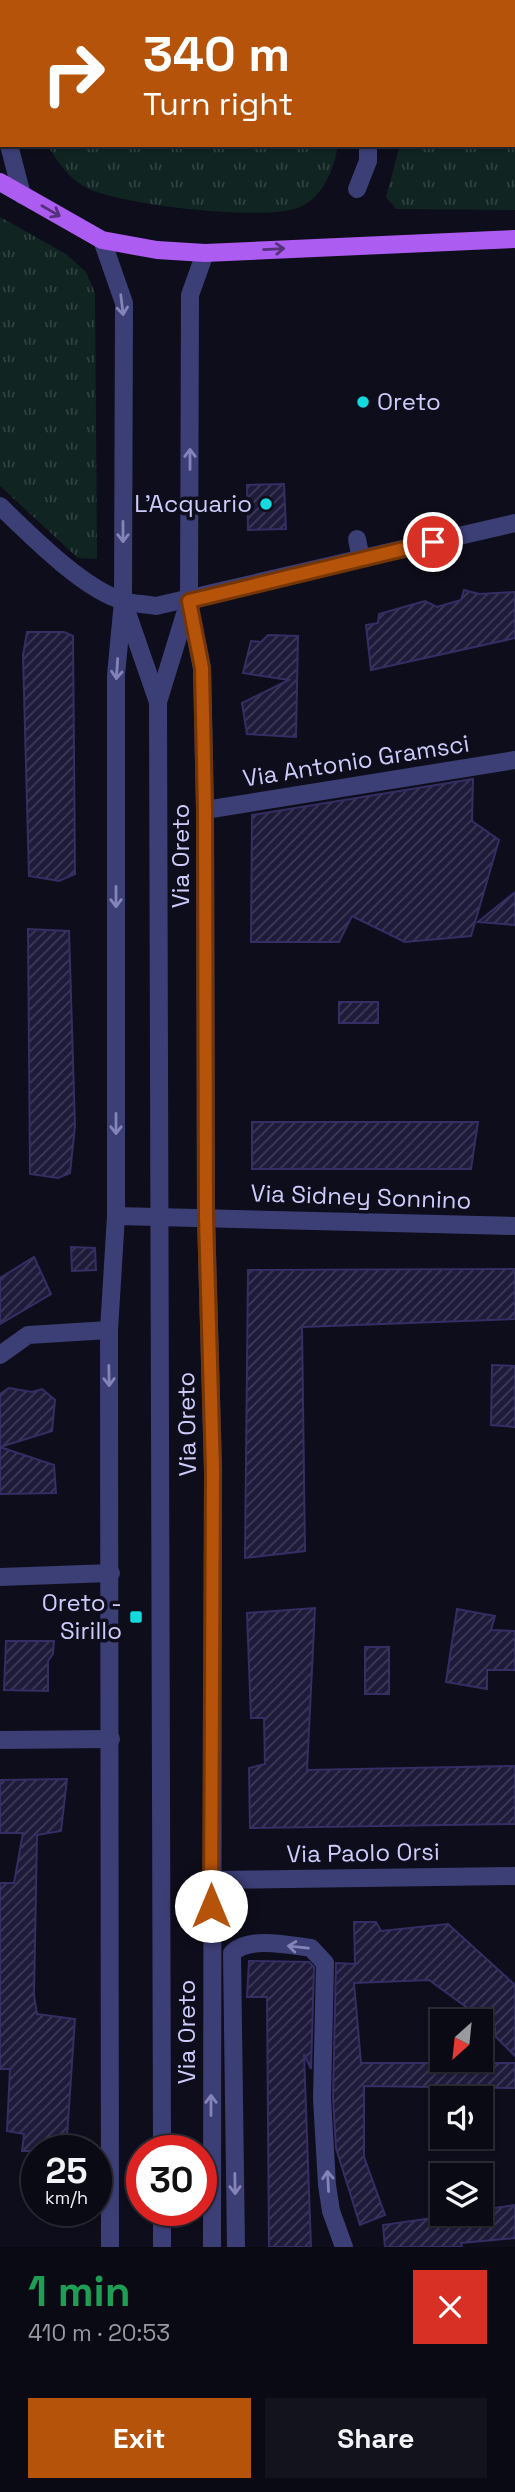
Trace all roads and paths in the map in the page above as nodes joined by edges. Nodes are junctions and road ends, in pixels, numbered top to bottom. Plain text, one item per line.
1 (10, 147) edge
2 (368, 147) edge
3 (0, 182) edge
4 (357, 189) dead end
5 (22, 195) junction
6 (515, 239) edge
7 (102, 240) junction
8 (205, 253) junction
9 (0, 506) edge
10 (515, 523) edge
11 (357, 539) dead end
12 (361, 559) junction
13 (123, 601) junction
14 (189, 601) junction
15 (158, 702) junction
16 (515, 760) edge
17 (205, 810) junction
18 (116, 1216) junction
19 (160, 1216) junction
20 (206, 1217) junction
21 (515, 1226) edge
22 (108, 1331) junction
23 (0, 1355) edge
24 (111, 1573) junction
25 (0, 1577) edge
26 (0, 1740) edge
27 (111, 1740) junction
28 (515, 1876) edge
29 (211, 1880) junction
30 (162, 2135) edge
31 (162, 2226) edge
32 (110, 2247) edge
33 (162, 2247) edge
34 (212, 2247) edge
35 (236, 2247) edge
36 (344, 2247) edge

1 - 5 street
2 - 4 street
3 - 5 main road
5 -> 7 main road
8 -> 6 main road
7 - 8 main road
7 -> 13 street
14 -> 8 street
9 - 13 street
10 - 12 street
11 - 12 street
12 - 14 street
13 - 14 street
13 - 15 street
13 -> 18 street
14 - 15 street
14 - 17 street, Via Oreto
15 - 19 street, Via Oreto
16 - 17 street, Via Antonio Gramsci
17 - 20 street, Via Oreto
18 - 19 street, Via Sidney Sonnino
18 - 22 street
19 - 20 street, Via Sidney Sonnino
19 - 30 street, Via Oreto
20 - 21 street, Via Sidney Sonnino
20 - 29 street, Via Oreto
22 - 23 street
22 -> 24 street
24 - 25 street
24 - 27 street
26 - 27 street
27 - 32 street
28 - 29 street, Via Paolo Orsi
34 -> 29 street, Via Oreto
31 - 33 street
36 -> 35 street

